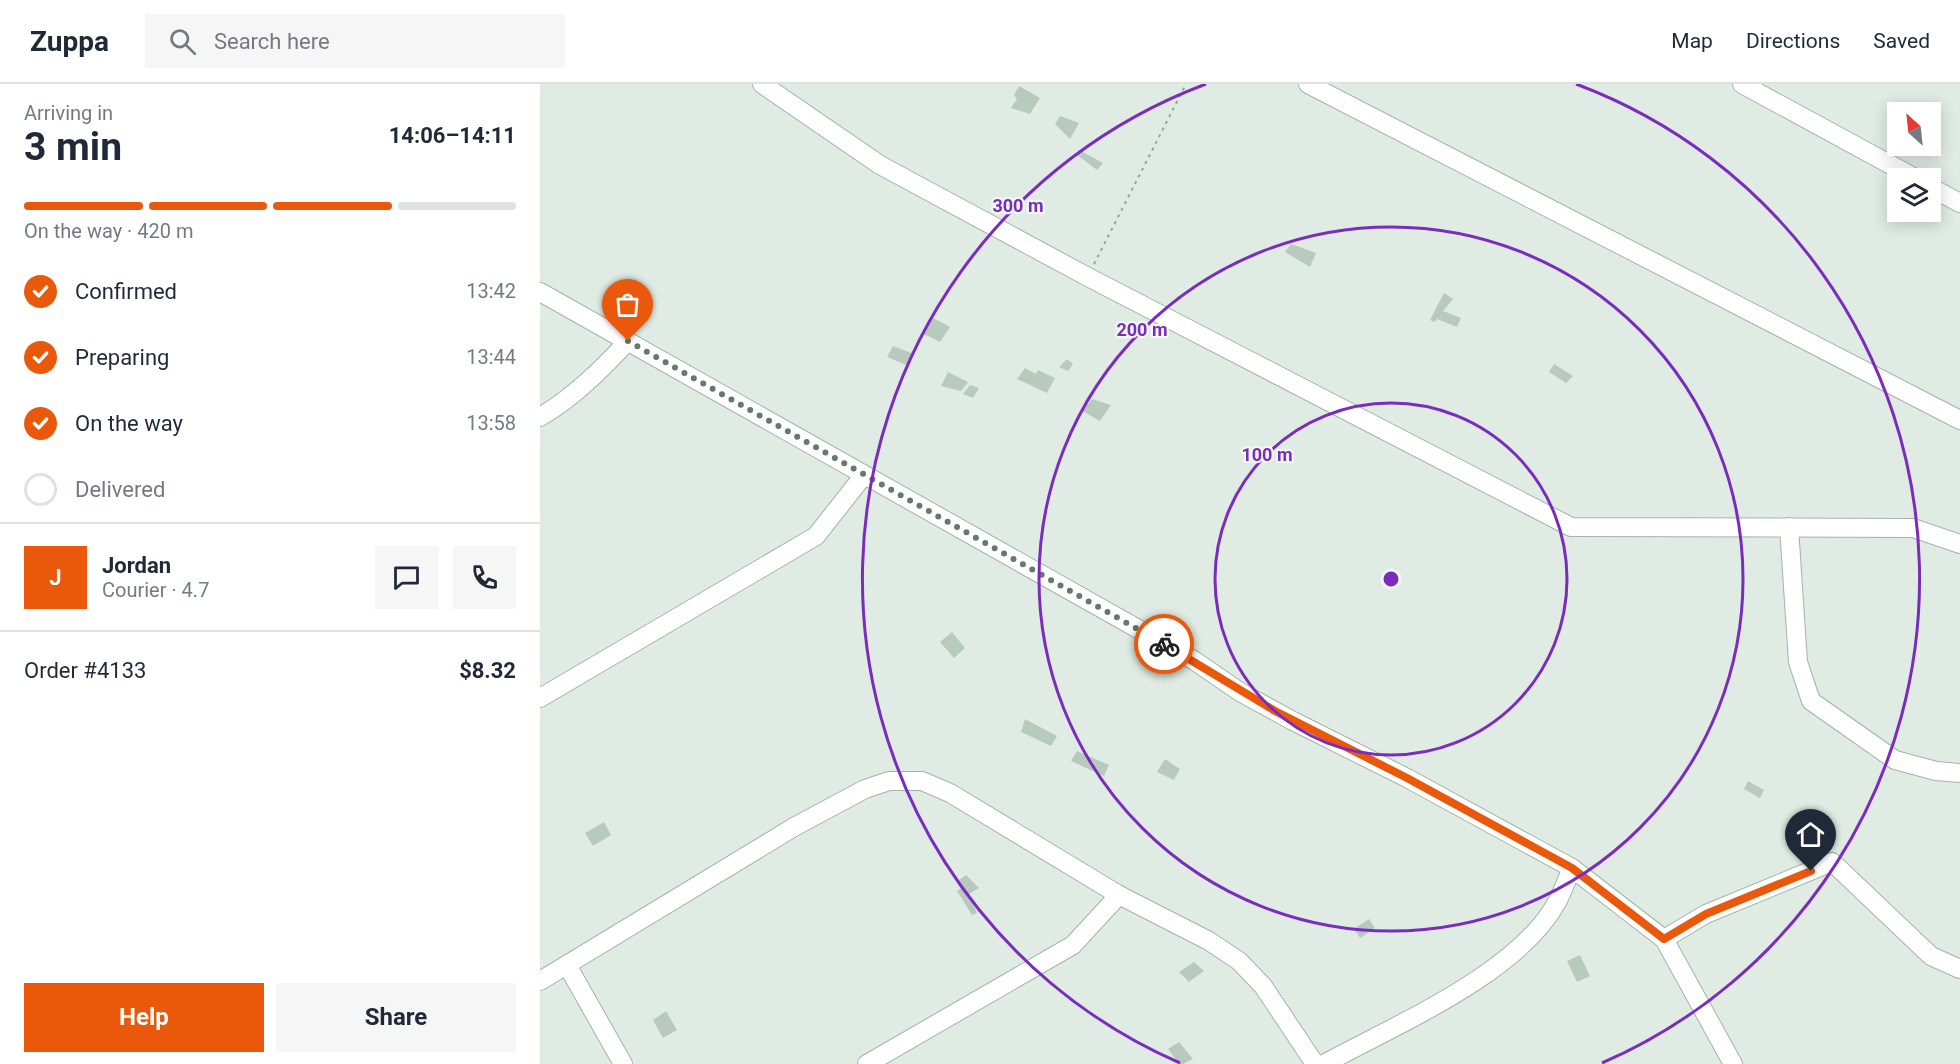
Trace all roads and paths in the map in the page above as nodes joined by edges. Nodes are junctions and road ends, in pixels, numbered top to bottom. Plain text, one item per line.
1 (762, 84) edge
2 (1186, 84) edge
3 (1308, 84) edge
4 (1742, 84) edge
5 (1897, 168) edge
6 (1941, 193) edge
7 (1960, 203) edge
8 (1088, 277) junction
9 (540, 292) edge
10 (628, 341) junction
11 (540, 417) edge
12 (1960, 420) edge
13 (864, 475) junction
14 (1789, 527) junction
15 (1960, 544) edge
16 (540, 698) edge
17 (1960, 773) edge
18 (1572, 868) junction
19 (1119, 895) junction
20 (1664, 939) junction
21 (567, 965) junction
22 (1960, 969) edge
23 (540, 981) edge
24 (623, 1064) edge
25 (867, 1064) edge
26 (1315, 1064) edge
27 (1324, 1064) edge
28 (1732, 1064) edge

1 - 8 street
2 - 8 path
3 - 12 street
4 - 5 street
6 - 7 street
8 - 14 street
9 - 10 street
10 - 11 street
10 - 13 street
13 - 16 street
13 - 18 street
14 - 15 street
14 - 17 street
18 - 20 street
18 - 27 street
19 - 21 street
19 - 25 street
19 - 26 street
20 - 22 street
20 - 28 street
21 - 23 street
21 - 24 street

